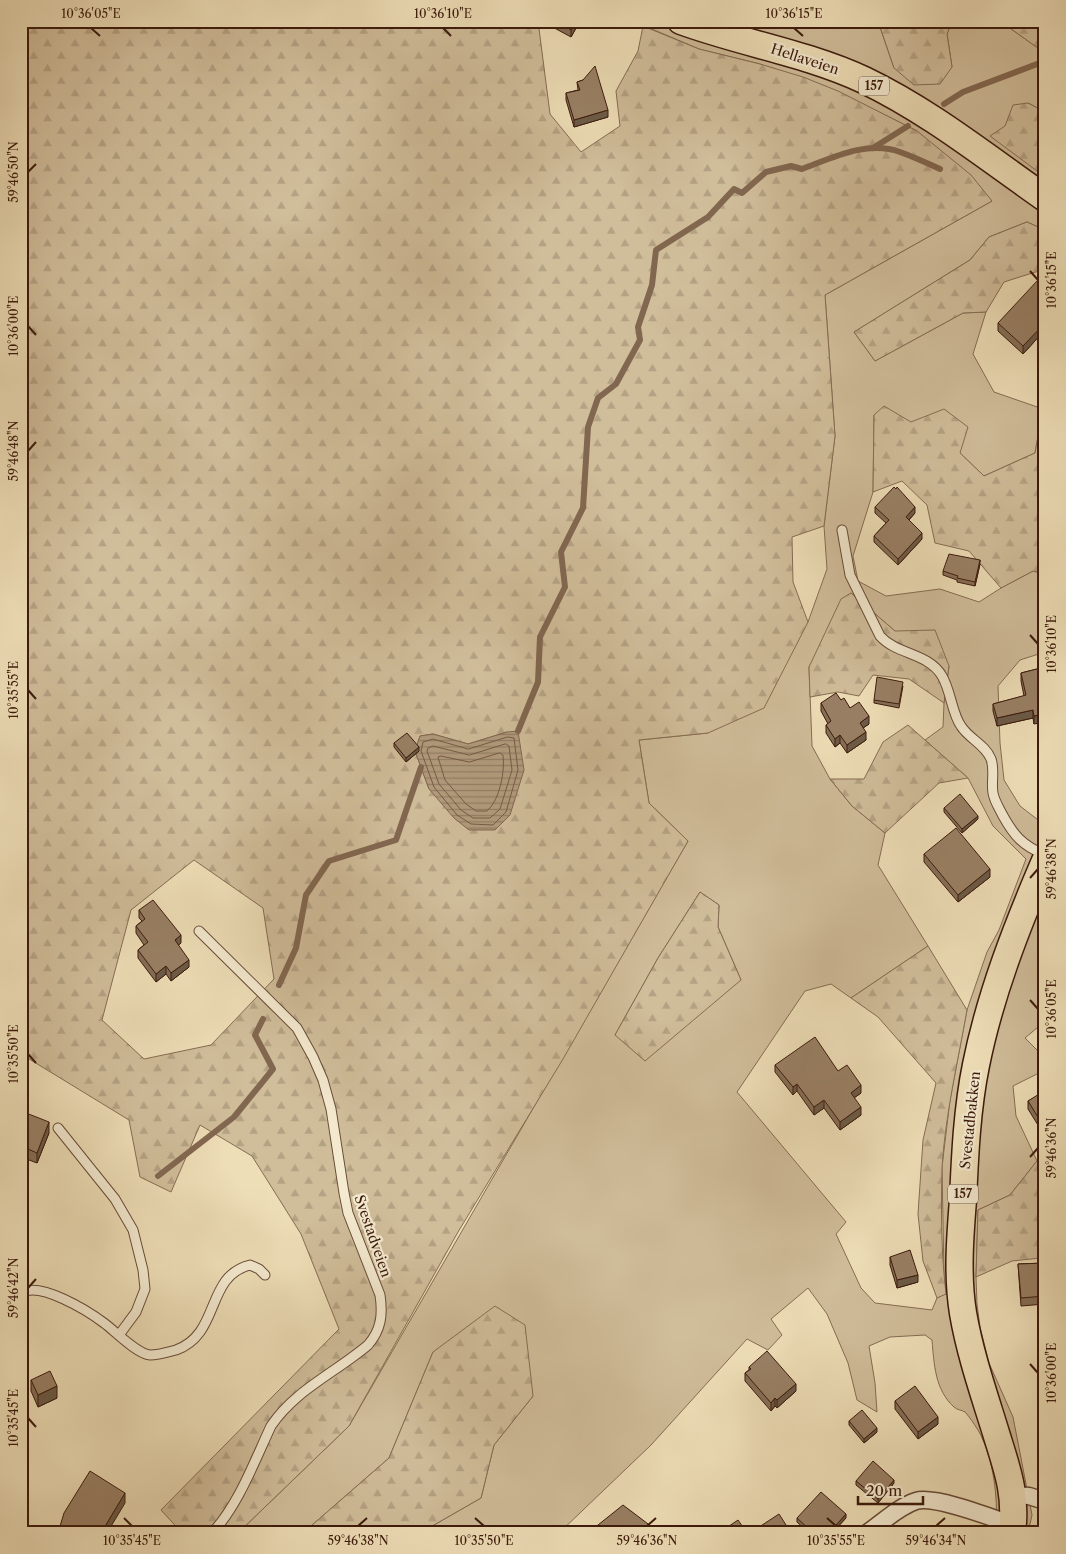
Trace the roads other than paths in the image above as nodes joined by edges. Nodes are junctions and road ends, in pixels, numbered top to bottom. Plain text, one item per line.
1 (681, 21) edge
2 (1045, 198) edge
3 (842, 530) dead end
4 (1045, 855) edge
5 (1045, 861) edge
6 (199, 931) dead end
7 (58, 1128) dead end
8 (265, 1275) dead end
9 (21, 1293) edge
10 (119, 1336) junction
11 (1013, 1495) junction
12 (1045, 1501) edge
13 (1012, 1529) edge
14 (212, 1533) edge
15 (867, 1533) edge

1 - 2 main road, Hellaveien / 157
3 - 4 lane
5 - 11 main road, Svestadbakken / 157
6 - 14 lane, Svestadveien
7 - 10 lane
8 - 10 lane
9 - 10 lane
11 - 12 street
11 - 13 main road, Svestadbakken / 157
13 - 15 street

